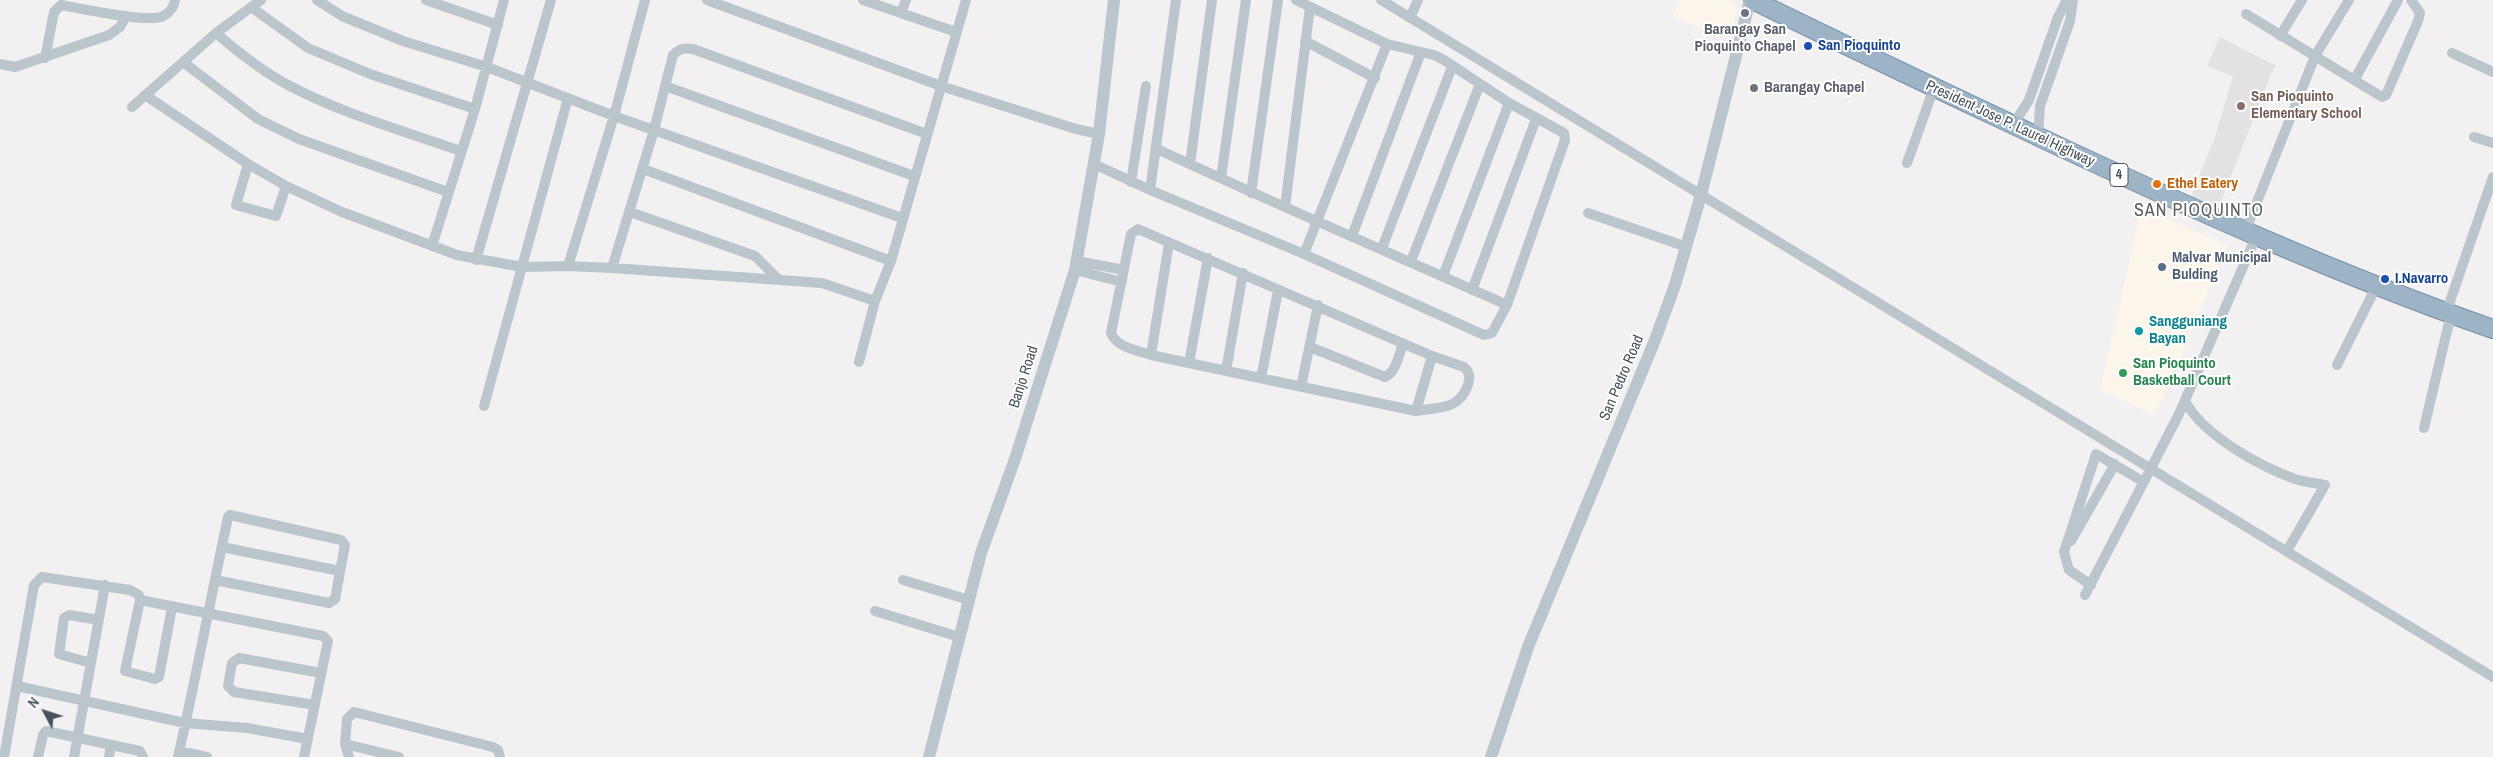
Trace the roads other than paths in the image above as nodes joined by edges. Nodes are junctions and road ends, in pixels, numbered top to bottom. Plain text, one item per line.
1 (175, 0) edge
2 (261, 0) edge
3 (317, 0) edge
4 (426, 0) edge
5 (504, 0) edge
6 (551, 0) edge
7 (645, 0) edge
8 (707, 0) edge
9 (863, 0) edge
10 (906, 0) edge
11 (966, 0) edge
12 (1114, 0) edge
13 (1176, 0) edge
14 (1212, 0) edge
15 (1246, 0) edge
16 (1278, 0) edge
17 (1296, 0) edge
18 (1381, 0) edge
19 (1418, 0) edge
20 (1752, 0) edge
21 (2067, 0) edge
22 (2073, 0) edge
23 (2302, 0) edge
24 (2349, 0) edge
25 (2398, 0) edge
26 (2411, 0) edge
27 (251, 7) junction
28 (1310, 7) junction
29 (902, 13) junction
30 (2246, 14) dead end
31 (126, 16) junction
32 (2058, 17) junction
33 (1410, 18) junction
34 (2070, 22) junction
35 (498, 25) junction
36 (956, 32) junction
37 (216, 33) junction
38 (2280, 36) junction
39 (1305, 41) junction
40 (1387, 44) junction
41 (1421, 52) junction
42 (2452, 53) dead end
43 (2315, 56) junction
44 (45, 58) junction
45 (183, 62) junction
46 (0, 64) edge
47 (487, 67) junction
48 (1452, 67) junction
49 (2493, 72) edge
50 (1375, 78) junction
51 (2355, 79) junction
52 (528, 82) junction
53 (1480, 84) junction
54 (664, 86) junction
55 (941, 86) junction
56 (1146, 86) dead end
57 (1934, 88) junction
58 (145, 96) junction
59 (568, 98) junction
60 (1509, 103) junction
61 (132, 107) dead end
62 (474, 109) junction
63 (614, 116) junction
64 (1536, 119) junction
65 (2014, 125) junction
66 (654, 130) junction
67 (927, 134) junction
68 (1099, 134) junction
69 (2038, 137) junction
70 (2474, 137) dead end
71 (2493, 143) edge
72 (1157, 149) junction
73 (460, 151) junction
74 (1907, 163) dead end
75 (248, 164) junction
76 (1094, 164) junction
77 (1190, 164) junction
78 (643, 169) junction
79 (914, 176) junction
80 (2493, 177) edge
81 (1221, 178) junction
82 (1132, 182) junction
83 (286, 186) junction
84 (1150, 190) junction
85 (448, 192) junction
86 (1251, 193) junction
87 (1701, 195) junction
88 (1285, 207) junction
89 (630, 212) junction
90 (1588, 213) dead end
91 (902, 218) junction
92 (1316, 222) junction
93 (2250, 234) junction
94 (1352, 236) junction
95 (1169, 243) junction
96 (432, 246) junction
97 (1687, 247) junction
98 (1382, 248) junction
99 (1304, 254) junction
100 (1208, 258) junction
101 (476, 260) junction
102 (890, 261) junction
103 (1411, 261) junction
104 (1076, 265) junction
105 (568, 266) junction
106 (522, 267) junction
107 (612, 268) junction
108 (1124, 270) junction
109 (1243, 273) junction
110 (1443, 276) junction
111 (778, 279) junction
112 (1122, 282) junction
113 (2378, 286) junction
114 (1278, 290) junction
115 (1472, 290) junction
116 (875, 301) junction
117 (1507, 305) junction
118 (1318, 306) junction
119 (2449, 314) junction
120 (2493, 329) edge
121 (1403, 343) junction
122 (1310, 347) junction
123 (1151, 355) junction
124 (1432, 356) junction
125 (859, 362) dead end
126 (1189, 363) junction
127 (2337, 365) dead end
128 (1226, 371) junction
129 (1261, 378) junction
130 (1301, 387) junction
131 (2185, 401) junction
132 (484, 406) dead end
133 (1416, 412) junction
134 (2424, 428) dead end
135 (2115, 464) junction
136 (2151, 469) junction
137 (2144, 482) junction
138 (222, 547) junction
139 (2287, 551) junction
140 (2064, 552) junction
141 (340, 571) junction
142 (215, 580) junction
143 (903, 580) dead end
144 (2091, 584) junction
145 (104, 585) junction
146 (2085, 595) dead end
147 (140, 600) junction
148 (969, 600) junction
149 (172, 607) junction
150 (875, 611) dead end
151 (208, 614) junction
152 (98, 620) junction
153 (959, 637) junction
154 (91, 662) junction
155 (321, 673) junction
156 (2493, 677) edge
157 (17, 686) junction
158 (84, 701) junction
159 (315, 705) junction
160 (185, 723) junction
161 (77, 738) junction
162 (308, 739) junction
163 (345, 744) junction
164 (111, 745) junction
165 (178, 754) edge
166 (4, 757) edge
167 (38, 757) edge
168 (74, 757) edge
169 (109, 757) edge
170 (143, 757) edge
171 (207, 757) edge
172 (304, 757) edge
173 (349, 757) edge
174 (399, 757) edge
175 (500, 757) edge
176 (929, 757) edge
177 (1491, 757) edge

1 - 31 street
2 - 27 street
3 - 47 street
4 - 35 street
5 - 35 street
6 - 52 street
7 - 63 street
8 - 55 street
9 - 29 street
10 - 29 street
11 - 36 street
12 - 68 street, Banjo Road
13 - 72 street
14 - 77 street
15 - 81 street
16 - 86 street
17 - 28 street
18 - 33 street
19 - 33 street
20 - 57 highway, President Jose P. Laurel Highway / 4
20 - 87 street, San Pedro Road
21 - 32 street
22 - 34 street
23 - 38 street
24 - 43 street
25 - 51 street
26 - 51 street
27 - 37 street
27 - 62 street
28 - 39 street
28 - 40 street
29 - 36 street
30 - 38 street
31 - 44 street
31 - 44 street
32 - 34 street
32 - 65 street
33 - 87 street
34 - 69 street
35 - 47 street
36 - 55 street
37 - 45 street
37 - 73 street
38 - 43 street
39 - 50 street
39 - 88 street
40 - 41 street
40 - 50 street
41 - 48 street
41 - 94 street
42 - 49 street
43 - 51 street
43 - 93 street
44 - 46 street
45 - 58 street
45 - 85 street
47 - 52 street
47 - 62 street
48 - 53 street
48 - 98 street
50 - 92 street
52 - 59 street
52 - 101 street
53 - 60 street
53 - 103 street
54 - 66 street
54 - 67 street
54 - 79 street
55 - 67 street
55 - 68 street
56 - 82 street
57 - 65 highway, President Jose P. Laurel Highway / 4
57 - 74 street
58 - 61 street
58 - 75 street
59 - 63 street
59 - 106 street
60 - 64 street
60 - 110 street
62 - 73 street
63 - 66 street
63 - 105 street
64 - 115 street
64 - 117 street
65 - 69 highway, President Jose P. Laurel Highway / 4
66 - 78 street
66 - 91 street
67 - 79 street
68 - 76 street, Banjo Road
69 - 93 highway, President Jose P. Laurel Highway / 4
70 - 71 street
72 - 77 street
72 - 84 street
73 - 85 street
75 - 83 street
75 - 83 street
76 - 82 street
76 - 104 street, Banjo Road
77 - 81 street
78 - 89 street
78 - 102 street
79 - 91 street
80 - 119 street
81 - 86 street
82 - 84 street
83 - 96 street
84 - 99 street
85 - 96 street
86 - 88 street
87 - 97 street, San Pedro Road
87 - 136 street
88 - 92 street
89 - 107 street
89 - 111 street
90 - 97 street
91 - 102 street
92 - 94 street
92 - 99 street
93 - 113 highway, President Jose P. Laurel Highway / 4
93 - 131 street
94 - 98 street
95 - 100 street
95 - 108 street
95 - 123 street
96 - 101 street
97 - 177 street, San Pedro Road
98 - 103 street
99 - 117 street
100 - 109 street
100 - 126 street
101 - 106 street
102 - 116 street
103 - 110 street
104 - 108 street
104 - 112 street
104 - 148 street, Banjo Road
105 - 106 street
105 - 107 street
106 - 132 street
107 - 111 street
108 - 112 street
109 - 114 street
109 - 128 street
110 - 115 street
111 - 116 street
112 - 123 street
113 - 119 highway, President Jose P. Laurel Highway / 4
113 - 127 street
114 - 118 street
114 - 129 street
115 - 117 street
116 - 125 street
118 - 121 street
118 - 122 street
119 - 120 highway, President Jose P. Laurel Highway / 4
119 - 134 street
121 - 122 street
121 - 124 street
122 - 130 street
123 - 126 street
124 - 133 street
124 - 133 street
126 - 128 street
128 - 129 street
129 - 130 street
130 - 133 street
131 - 136 street
131 - 139 street
135 - 137 street
135 - 140 street
135 - 140 street
136 - 137 street
136 - 139 street
137 - 144 street
138 - 141 street
138 - 141 street
138 - 142 street
139 - 156 street
140 - 144 street
141 - 142 street
142 - 151 street
143 - 148 street
144 - 146 street
145 - 147 street
145 - 152 street
145 - 157 street
147 - 149 street
147 - 149 street
148 - 153 street, Banjo Road
149 - 151 street
150 - 153 street
151 - 155 street
151 - 160 street
152 - 154 street
152 - 154 street
153 - 176 street, Banjo Road
154 - 158 street
155 - 159 street
155 - 159 street
157 - 158 street
157 - 166 street
158 - 160 street
158 - 161 street
159 - 162 street
160 - 162 street
160 - 165 street
161 - 164 street
161 - 167 street
161 - 168 street
162 - 172 street
163 - 173 street
163 - 174 street
163 - 175 street
164 - 169 street
164 - 170 street
165 - 171 street

